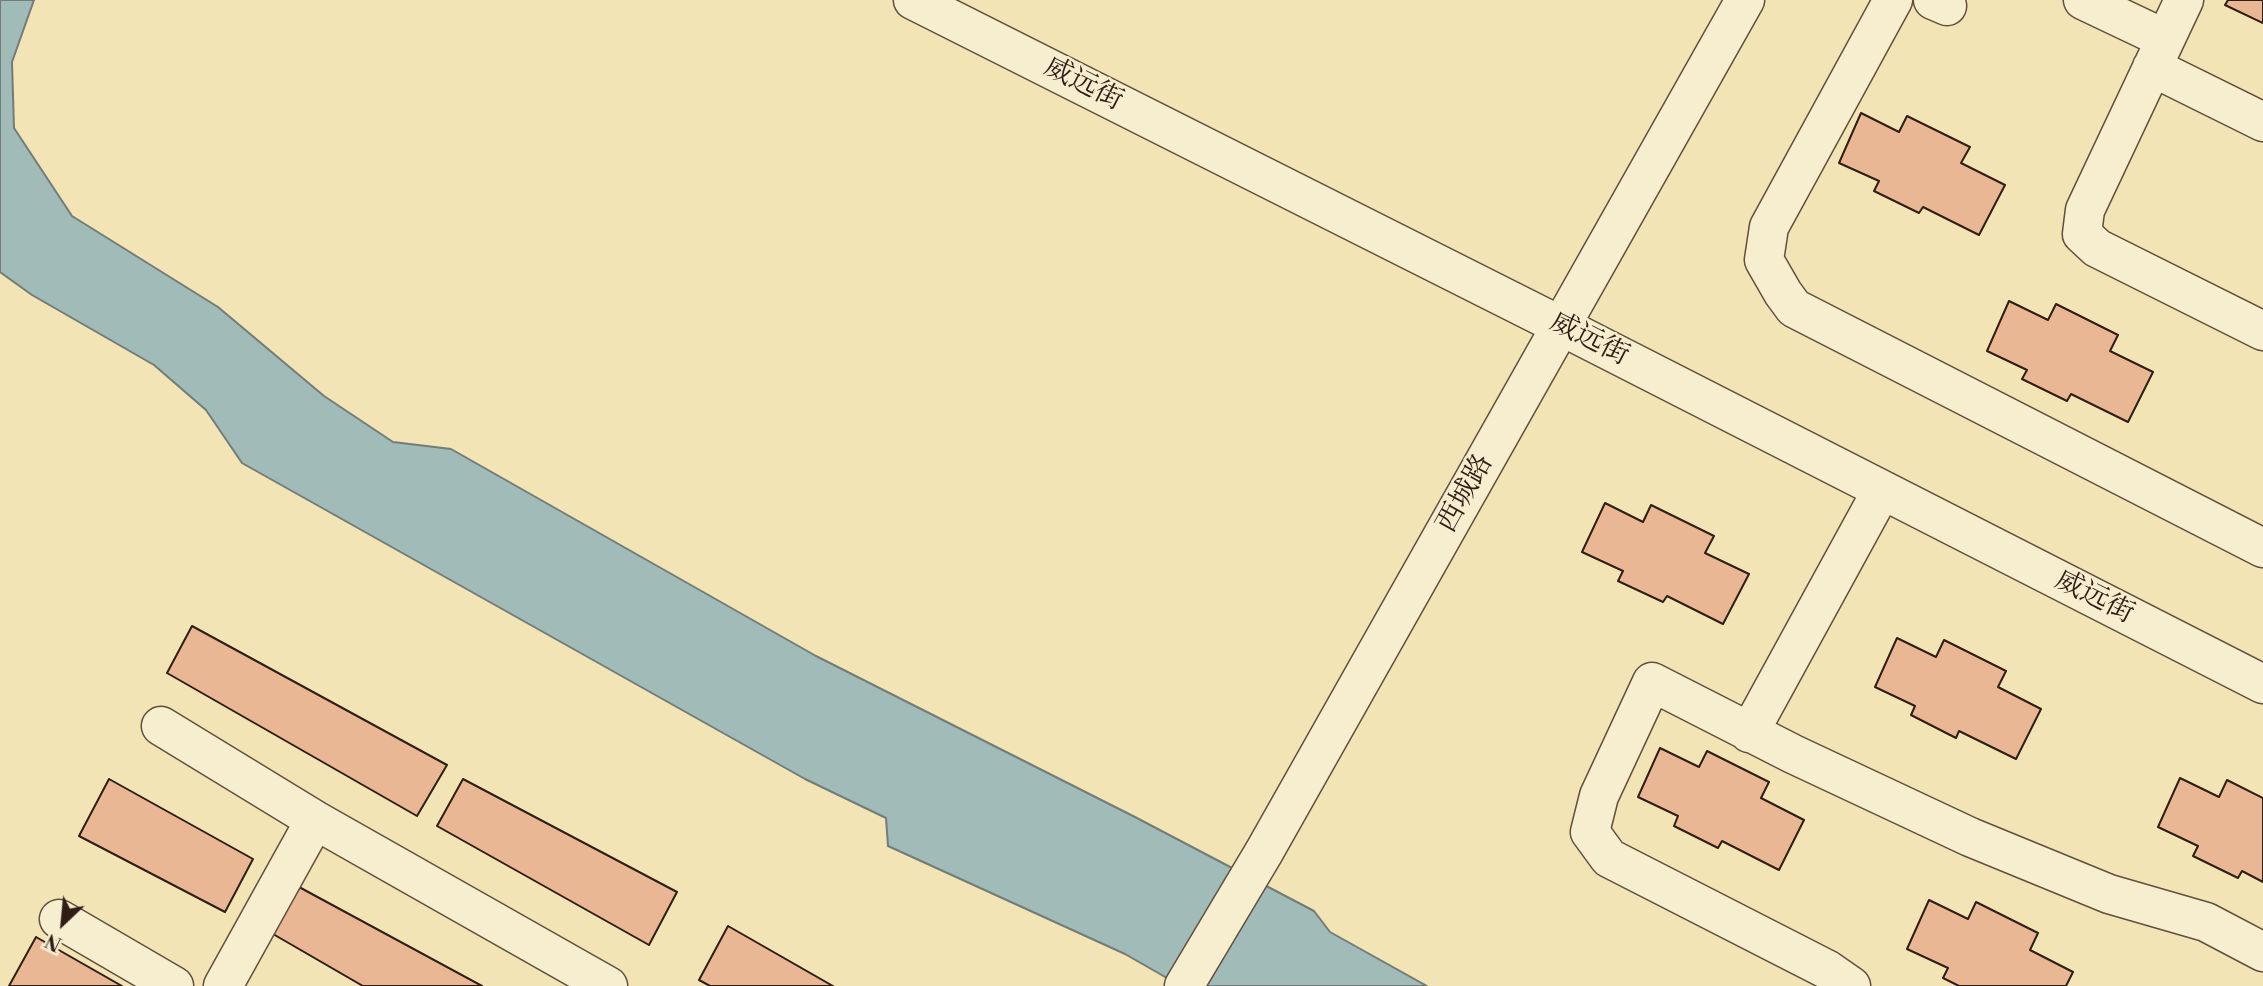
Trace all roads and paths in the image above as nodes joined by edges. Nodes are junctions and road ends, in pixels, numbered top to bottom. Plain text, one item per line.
1 (913, 0) edge
2 (1745, 0) edge
3 (1893, 0) edge
4 (2084, 0) edge
5 (2184, 0) edge
6 (2159, 53) junction
7 (2263, 122) edge
8 (1561, 326) junction
9 (2263, 331) edge
10 (1882, 490) junction
11 (2263, 548) edge
12 (2263, 684) edge
13 (161, 726) dead end
14 (1749, 733) junction
15 (315, 820) junction
16 (59, 919) dead end
17 (2263, 952) edge
18 (597, 983) edge
19 (174, 986) edge
20 (223, 986) edge
21 (1184, 986) edge
22 (1851, 986) edge

1 - 8 street, 威远街
2 - 8 street, 西城路
3 - 11 street
4 - 6 street
5 - 6 street
6 - 7 street
6 - 9 street
8 - 10 street, 威远街
8 - 21 street, 西城路
10 - 12 street, 威远街
10 - 14 street
13 - 15 street
14 - 17 street
14 - 22 street
15 - 18 street
15 - 20 street
16 - 19 street

